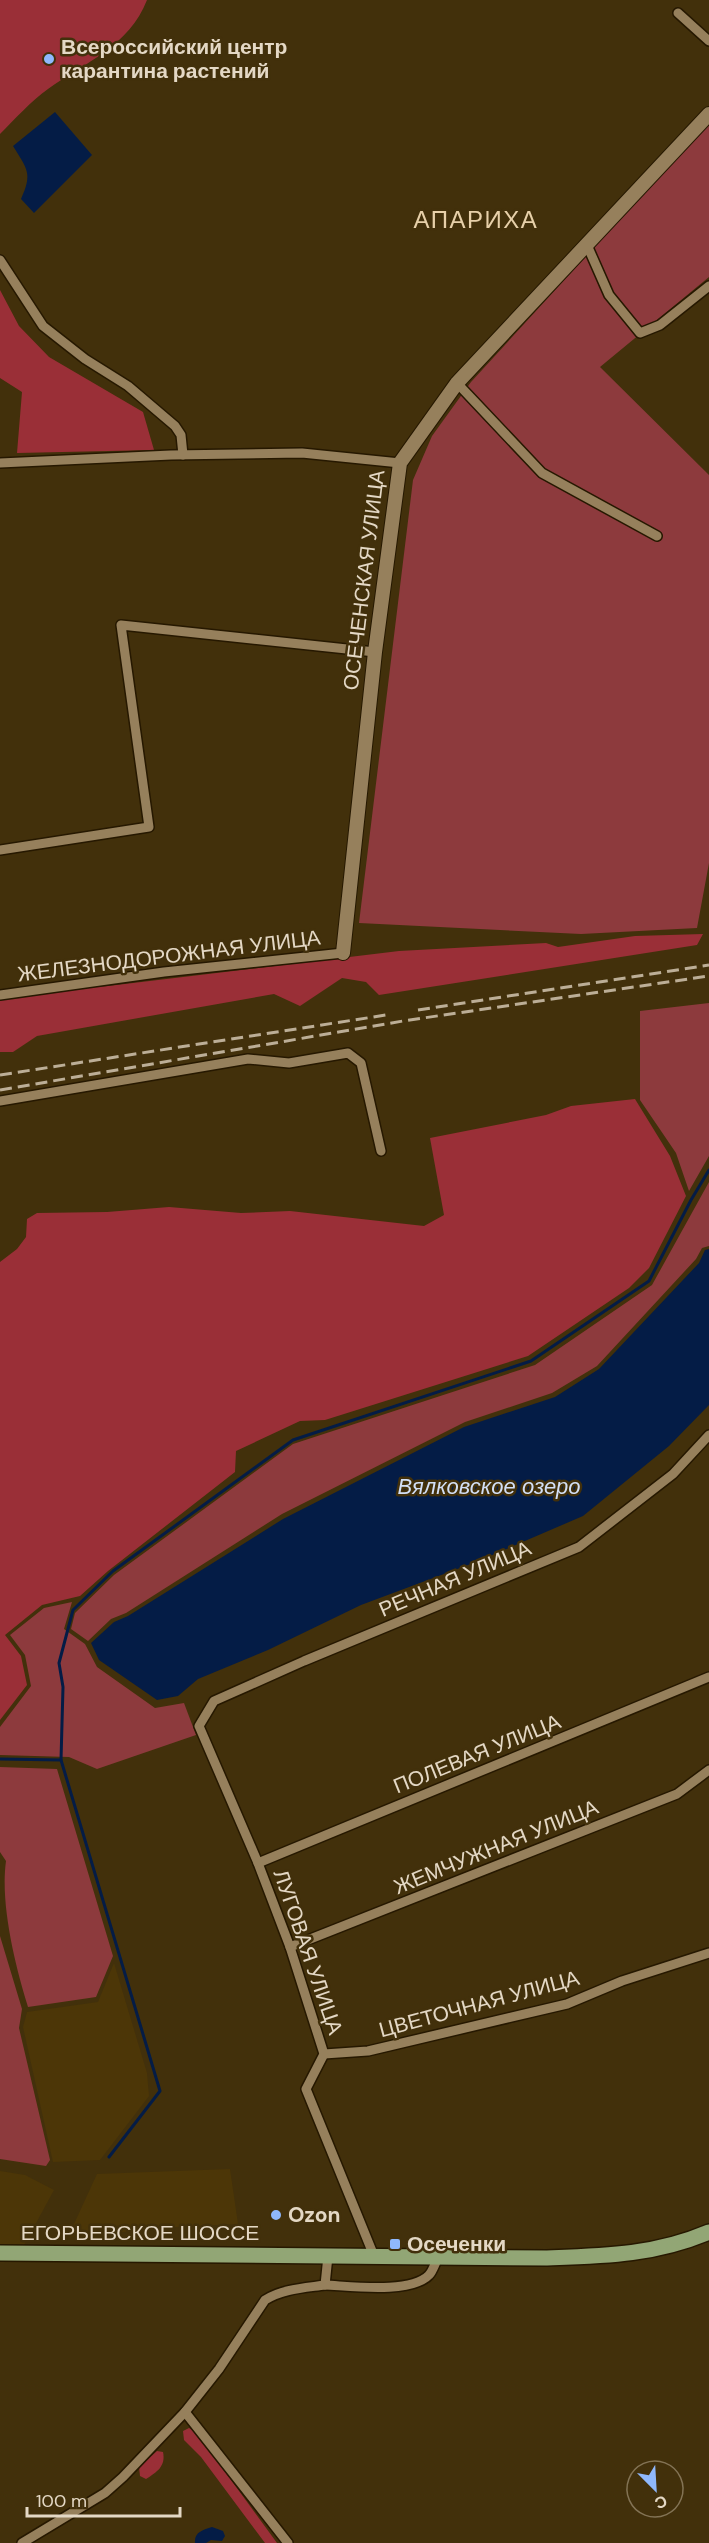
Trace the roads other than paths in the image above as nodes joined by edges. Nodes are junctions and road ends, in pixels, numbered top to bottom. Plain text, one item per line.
1 (678, 13) dead end
2 (709, 42) edge
3 (709, 114) edge
4 (587, 244) junction
5 (0, 260) edge
6 (709, 286) edge
7 (457, 383) junction
8 (183, 455) junction
9 (0, 463) edge
10 (400, 463) junction
11 (657, 536) dead end
12 (375, 652) junction
13 (0, 850) edge
14 (343, 953) joint
15 (0, 995) edge
16 (0, 1101) edge
17 (381, 1150) dead end
18 (709, 1435) edge
19 (709, 1677) edge
20 (199, 1726) joint
21 (709, 1770) edge
22 (258, 1863) junction
23 (290, 1947) junction
24 (709, 1953) edge
25 (324, 2055) junction
26 (709, 2232) edge
27 (0, 2253) edge
28 (328, 2256) junction
29 (374, 2256) junction
30 (438, 2258) junction
31 (325, 2285) junction
32 (185, 2412) junction
33 (22, 2543) edge
34 (288, 2543) edge

1 - 2 street
3 - 4 street, ОСЕЧЕНСКАЯ УЛИЦА
4 - 6 street
4 - 7 street, ОСЕЧЕНСКАЯ УЛИЦА
5 - 8 street
7 - 10 street, ОСЕЧЕНСКАЯ УЛИЦА
7 - 11 street
8 - 9 street
8 - 10 street
10 - 12 street, ОСЕЧЕНСКАЯ УЛИЦА
12 - 13 street
12 - 14 street, ОСЕЧЕНСКАЯ УЛИЦА
14 - 15 street, ЖЕЛЕЗНОДОРОЖНАЯ УЛИЦА
16 - 17 street
18 - 20 street, РЕЧНАЯ УЛИЦА
19 - 22 street, ПОЛЕВАЯ УЛИЦА
20 - 22 street, ЛУГОВАЯ УЛИЦА
21 - 23 street, ЖЕМЧУЖНАЯ УЛИЦА
22 - 23 street, ЛУГОВАЯ УЛИЦА
23 - 25 street, ЛУГОВАЯ УЛИЦА
24 - 25 street, ЦВЕТОЧНАЯ УЛИЦА
25 - 29 street, ЛУГОВАЯ УЛИЦА
26 - 30 main road, ЕГОРЬЕВСКОЕ ШОССЕ
27 - 28 main road, ЕГОРЬЕВСКОЕ ШОССЕ
28 - 29 main road, ЕГОРЬЕВСКОЕ ШОССЕ
28 - 31 street
29 - 30 main road, ЕГОРЬЕВСКОЕ ШОССЕ
30 - 31 street
31 - 32 street
32 - 33 street
32 - 34 street

